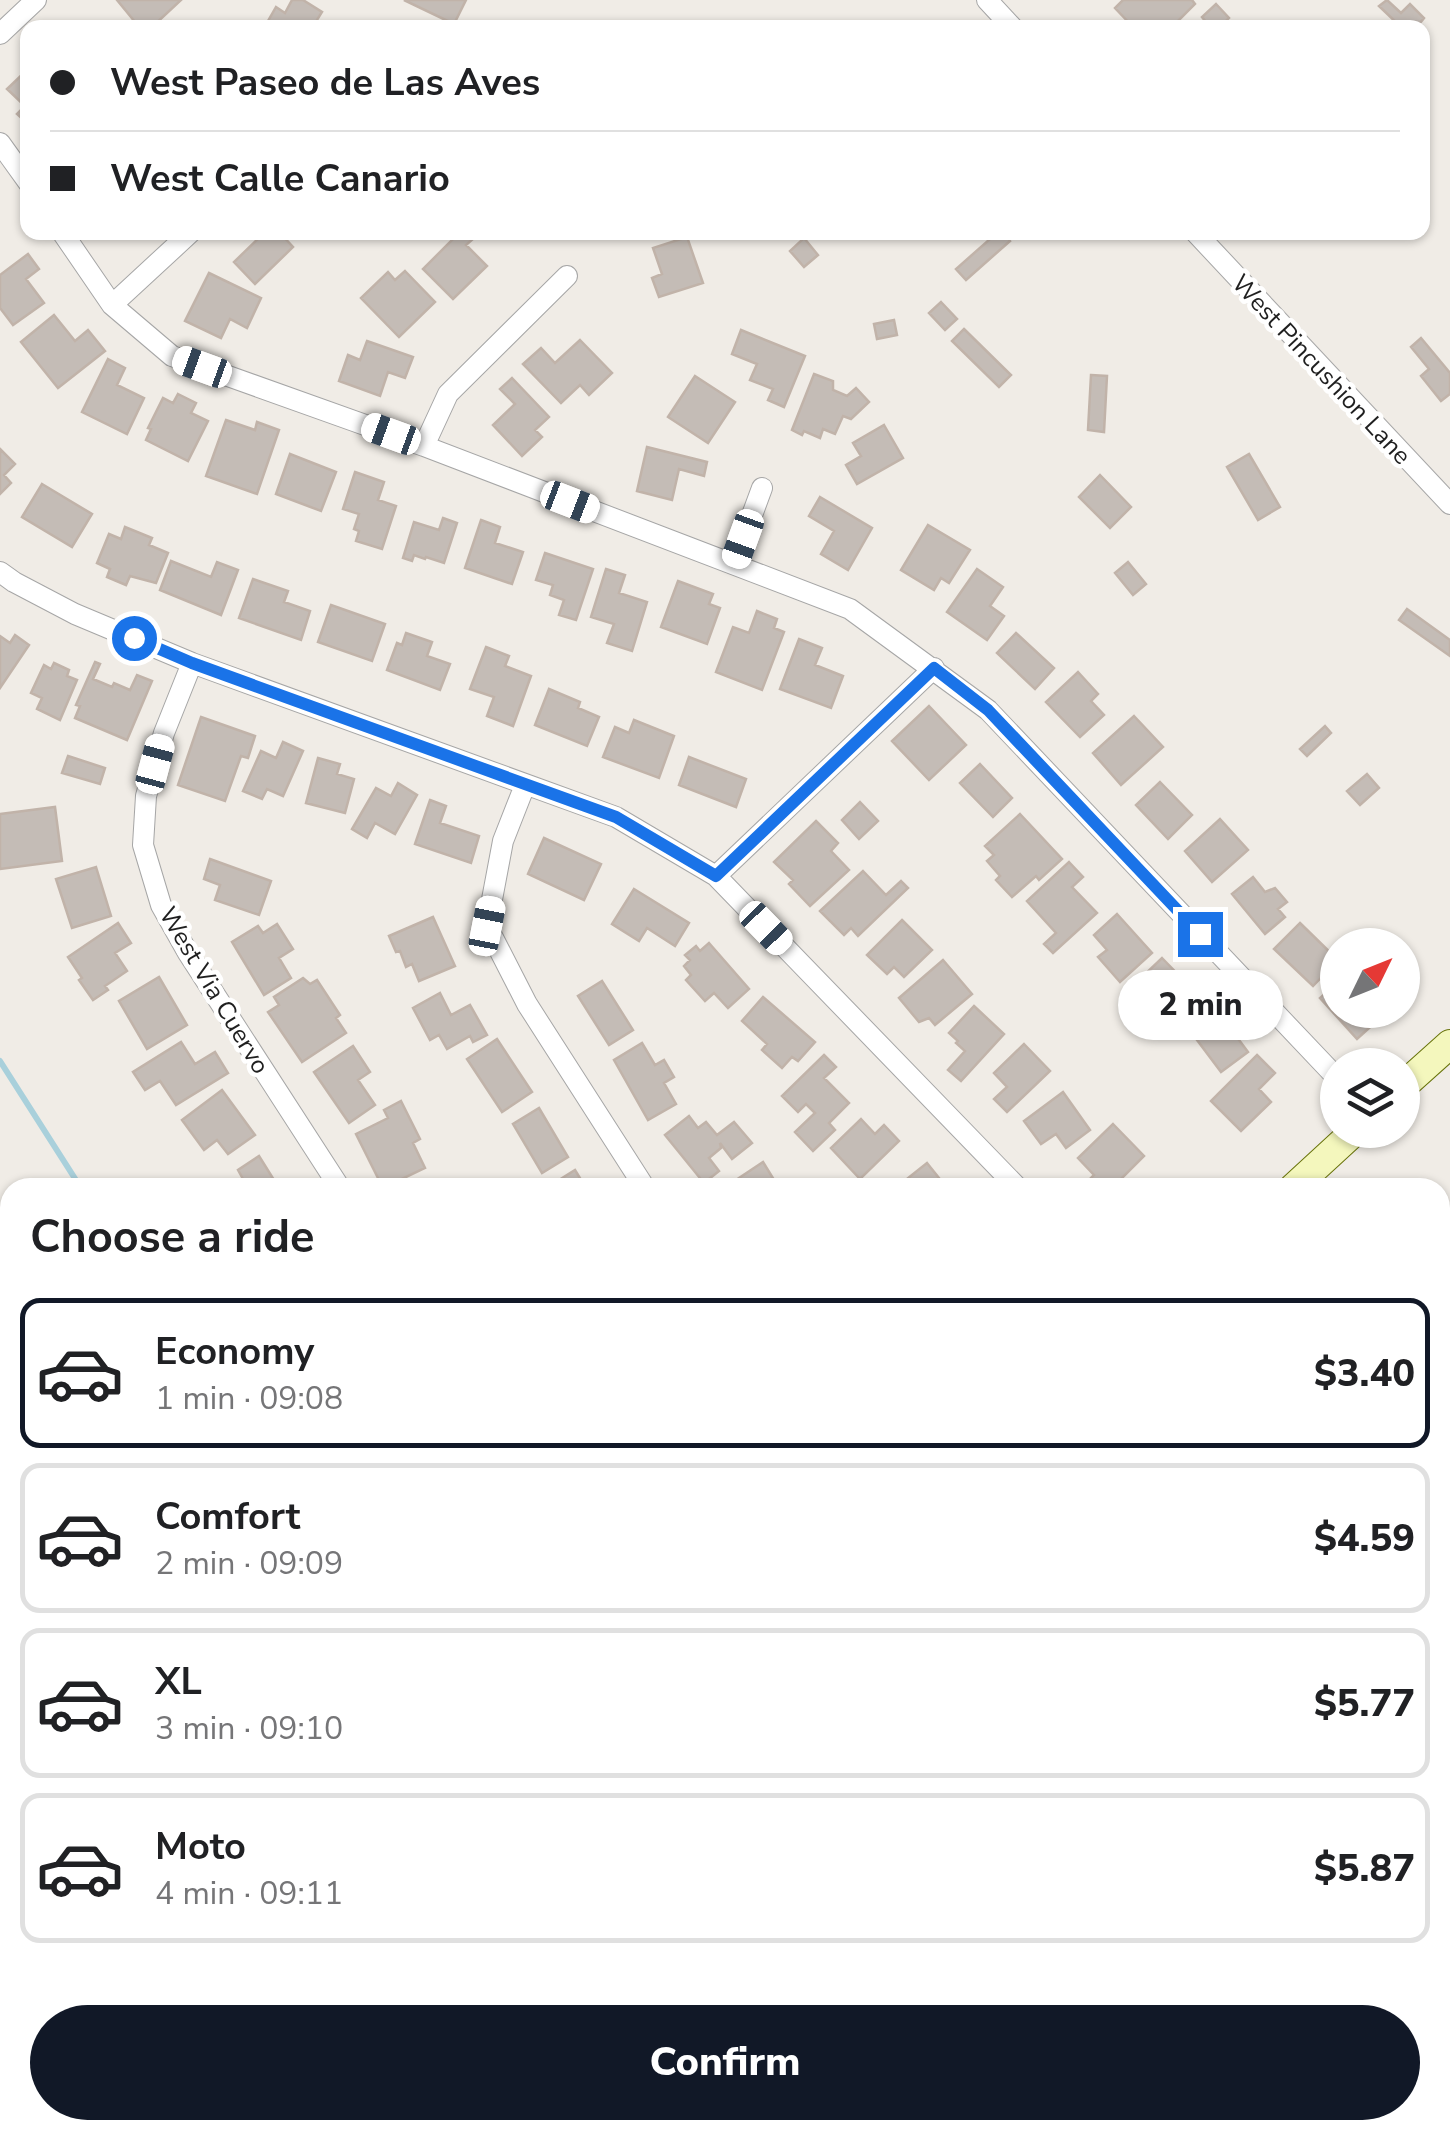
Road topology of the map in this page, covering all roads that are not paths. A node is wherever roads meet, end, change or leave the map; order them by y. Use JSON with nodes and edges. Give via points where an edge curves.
{"nodes":[{"id":1,"x":36,"y":0,"type":"edge"},
{"id":2,"x":987,"y":0,"type":"edge"},
{"id":3,"x":1006,"y":20,"type":"edge"},
{"id":4,"x":0,"y":34,"type":"edge"},
{"id":5,"x":0,"y":143,"type":"edge"},
{"id":6,"x":20,"y":171,"type":"edge"},
{"id":7,"x":67,"y":240,"type":"edge"},
{"id":8,"x":182,"y":240,"type":"edge"},
{"id":9,"x":1202,"y":240,"type":"edge"},
{"id":10,"x":567,"y":276,"type":"dead end"},
{"id":11,"x":112,"y":305,"type":"junction"},
{"id":12,"x":424,"y":446,"type":"junction"},
{"id":13,"x":762,"y":488,"type":"dead end"},
{"id":14,"x":1450,"y":504,"type":"edge"},
{"id":15,"x":734,"y":564,"type":"junction"},
{"id":16,"x":0,"y":572,"type":"edge"},
{"id":17,"x":192,"y":663,"type":"junction"},
{"id":18,"x":934,"y":668,"type":"junction"},
{"id":19,"x":525,"y":785,"type":"junction"},
{"id":20,"x":716,"y":876,"type":"junction"},
{"id":21,"x":1450,"y":1044,"type":"edge"},
{"id":22,"x":1320,"y":1060,"type":"edge"},
{"id":23,"x":1420,"y":1071,"type":"edge"},
{"id":24,"x":1336,"y":1148,"type":"edge"},
{"id":25,"x":334,"y":1178,"type":"edge"},
{"id":26,"x":639,"y":1178,"type":"edge"},
{"id":27,"x":1008,"y":1178,"type":"edge"},
{"id":28,"x":1304,"y":1178,"type":"edge"}],
"edges":[{"from":1,"to":4,"type":"street"},
{"from":2,"to":3,"type":"street"},
{"from":5,"to":6,"type":"street"},
{"from":7,"to":11,"type":"street"},
{"from":8,"to":11,"type":"street"},
{"from":9,"to":14,"type":"street","name":"West Pincushion Lane"},
{"from":10,"to":12,"type":"street","via":[[448,394]]},
{"from":11,"to":12,"type":"street","via":[[172,356]]},
{"from":12,"to":15,"type":"street"},
{"from":13,"to":15,"type":"street"},
{"from":15,"to":18,"type":"street","via":[[850,608]]},
{"from":16,"to":17,"type":"street","via":[[76,614]]},
{"from":17,"to":19,"type":"street"},
{"from":17,"to":25,"type":"street","name":"West Via Cuervo","via":[[146,796],[143,845],[161,905],[188,953]]},
{"from":18,"to":20,"type":"street"},
{"from":18,"to":22,"type":"street","via":[[988,710]]},
{"from":19,"to":20,"type":"street","via":[[616,817]]},
{"from":19,"to":26,"type":"street","via":[[503,840],[487,926],[527,1004]]},
{"from":20,"to":27,"type":"street"},
{"from":21,"to":23,"type":"main road"},
{"from":24,"to":28,"type":"main road"}]}
